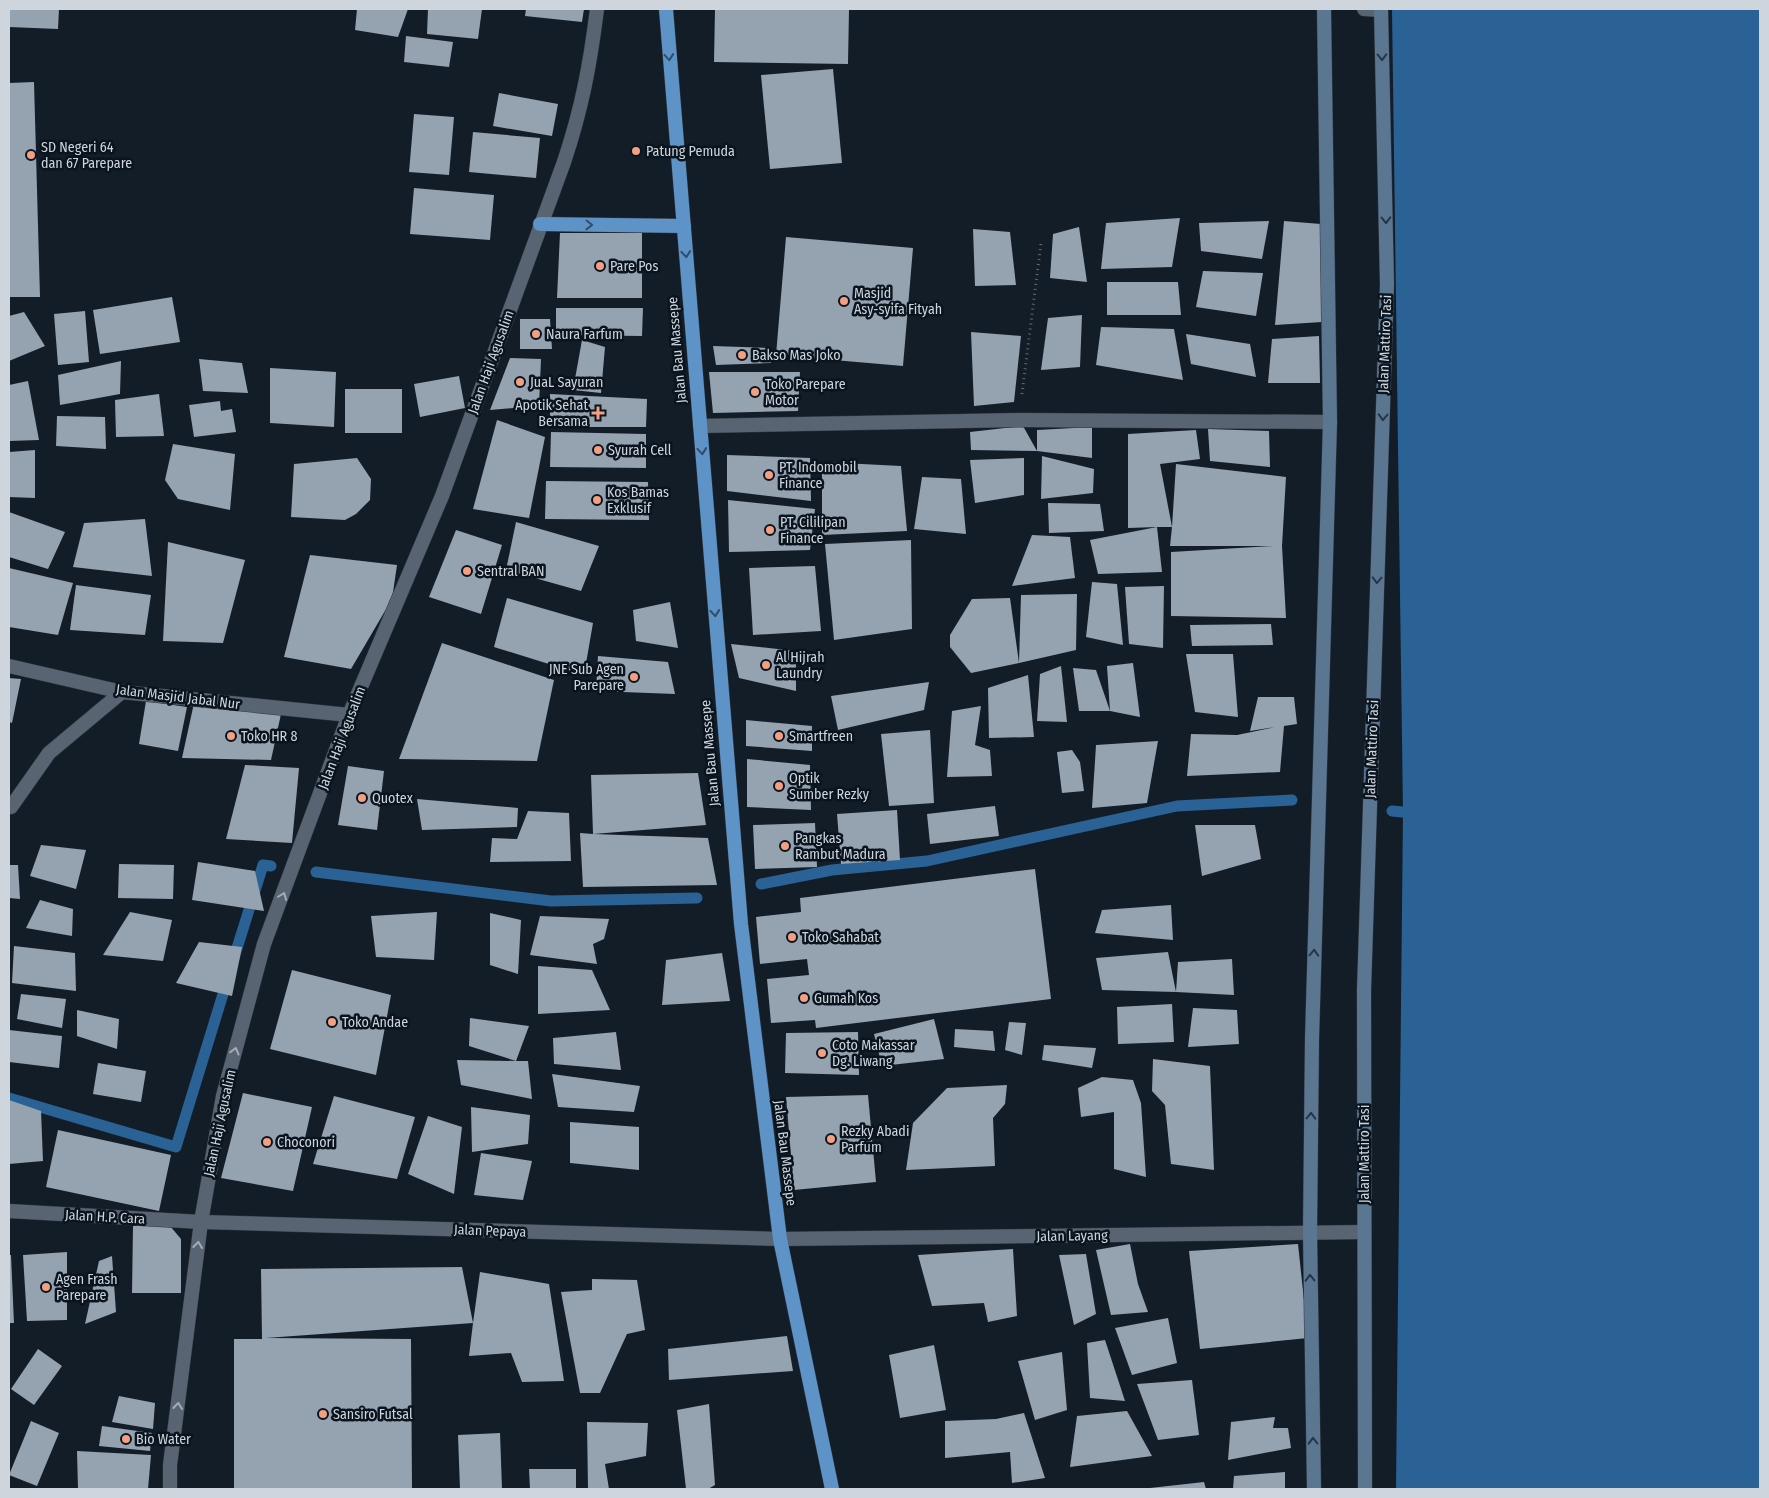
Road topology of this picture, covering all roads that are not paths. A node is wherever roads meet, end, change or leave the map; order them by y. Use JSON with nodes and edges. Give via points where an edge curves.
{"nodes":[{"id":1,"x":597,"y":9,"type":"edge"},
{"id":2,"x":666,"y":9,"type":"edge"},
{"id":3,"x":1324,"y":9,"type":"edge"},
{"id":4,"x":1364,"y":9,"type":"edge"},
{"id":5,"x":1381,"y":10,"type":"edge"},
{"id":6,"x":540,"y":224,"type":"junction"},
{"id":7,"x":684,"y":226,"type":"junction"},
{"id":8,"x":1330,"y":422,"type":"junction"},
{"id":9,"x":700,"y":426,"type":"junction"},
{"id":10,"x":9,"y":666,"type":"edge"},
{"id":11,"x":122,"y":692,"type":"junction"},
{"id":12,"x":349,"y":715,"type":"junction"},
{"id":13,"x":11,"y":807,"type":"dead end"},
{"id":14,"x":9,"y":1211,"type":"edge"},
{"id":15,"x":200,"y":1222,"type":"junction"},
{"id":16,"x":1310,"y":1232,"type":"junction"},
{"id":17,"x":1364,"y":1232,"type":"junction"},
{"id":18,"x":780,"y":1240,"type":"junction"},
{"id":19,"x":170,"y":1489,"type":"edge"},
{"id":20,"x":832,"y":1489,"type":"edge"},
{"id":21,"x":1314,"y":1489,"type":"edge"},
{"id":22,"x":1364,"y":1489,"type":"edge"}],
"edges":[{"from":1,"to":6,"type":"street","name":"Jalan Haji Agusalim","via":[[589,74],[579,116]]},
{"from":2,"to":7,"type":"highway","name":"Jalan Bau Massepe","one_way":true},
{"from":3,"to":8,"type":"main road"},
{"from":4,"to":5,"type":"street"},
{"from":5,"to":17,"type":"main road","name":"Jalan Mattiro Tasi","one_way":true,"via":[[1387,284],[1364,990]]},
{"from":6,"to":7,"type":"highway","one_way":true},
{"from":6,"to":12,"type":"street","name":"Jalan Haji Agusalim","via":[[442,496]]},
{"from":7,"to":9,"type":"highway","name":"Jalan Bau Massepe","one_way":true},
{"from":8,"to":9,"type":"street","via":[[1018,420]]},
{"from":16,"to":8,"type":"main road","one_way":true,"via":[[1312,1039]]},
{"from":9,"to":18,"type":"highway","name":"Jalan Bau Massepe","one_way":true,"via":[[741,924]]},
{"from":10,"to":11,"type":"street","name":"Jalan Masjid Jabal Nur"},
{"from":11,"to":12,"type":"street","name":"Jalan Masjid Jabal Nur"},
{"from":11,"to":13,"type":"street","via":[[50,753]]},
{"from":15,"to":12,"type":"street","name":"Jalan Haji Agusalim","one_way":true,"via":[[224,1096],[264,944]]},
{"from":14,"to":15,"type":"street","name":"Jalan H.P. Cara"},
{"from":15,"to":18,"type":"street","name":"Jalan Pepaya"},
{"from":19,"to":15,"type":"street","name":"Jalan Haji Agusalim","one_way":true,"via":[[170,1465]]},
{"from":16,"to":17,"type":"street","name":"Jalan Layang"},
{"from":16,"to":18,"type":"street","name":"Jalan Layang"},
{"from":21,"to":16,"type":"main road","one_way":true},
{"from":17,"to":22,"type":"main road","name":"Jalan Mattiro Tasi"},
{"from":18,"to":20,"type":"highway","name":"Jalan Bau Massepe"}]}
